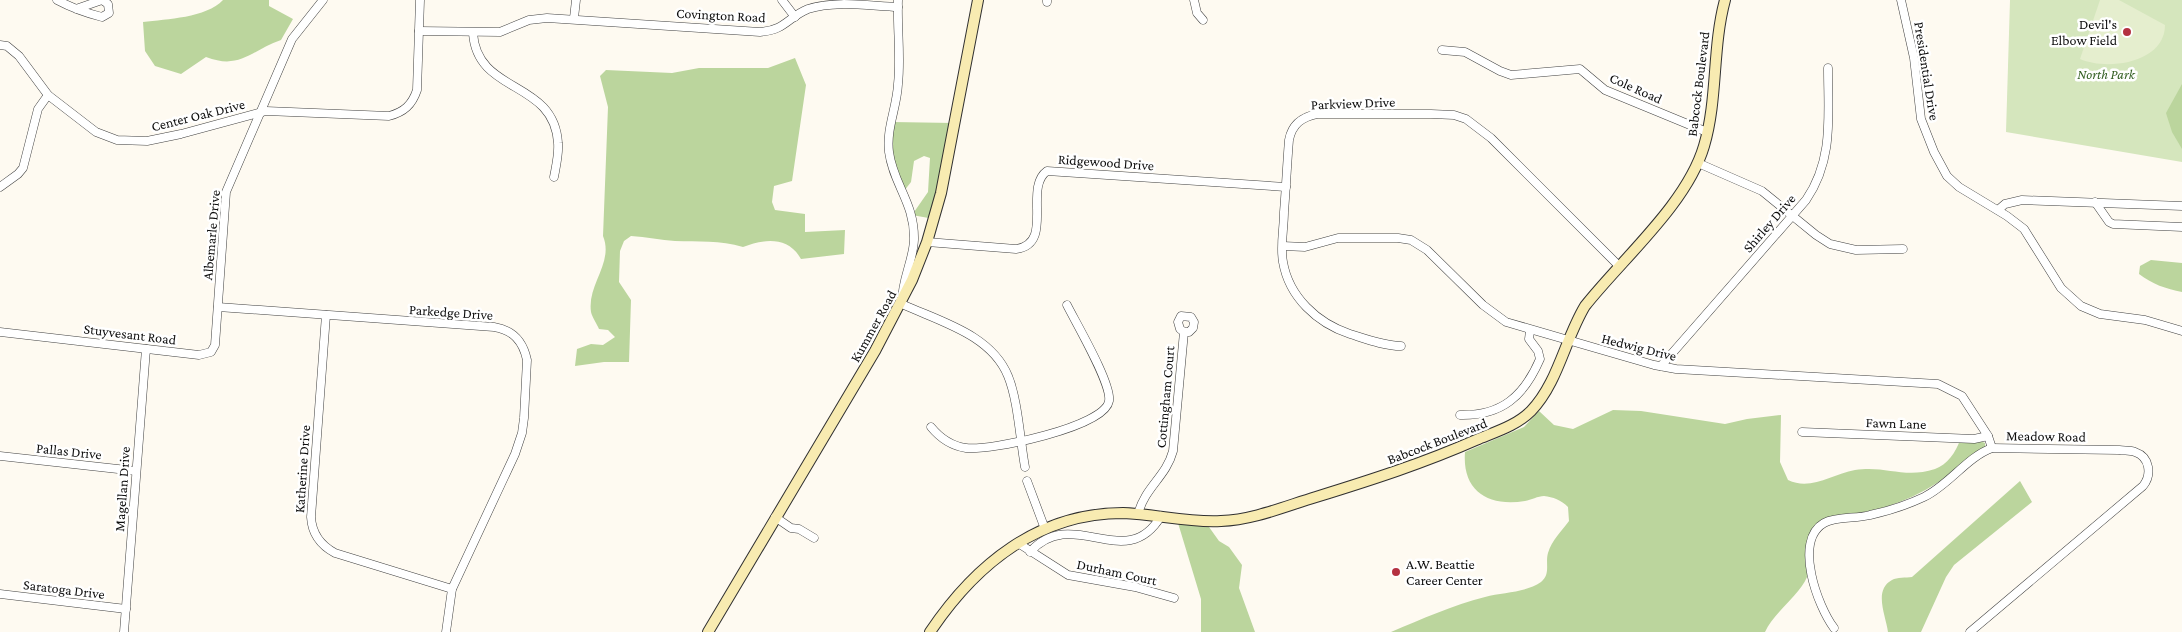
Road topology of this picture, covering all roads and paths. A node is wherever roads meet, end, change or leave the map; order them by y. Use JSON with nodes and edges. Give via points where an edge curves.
{"nodes":[{"id":1,"x":57,"y":0,"type":"edge"},
{"id":2,"x":323,"y":0,"type":"edge"},
{"id":3,"x":420,"y":0,"type":"edge"},
{"id":4,"x":576,"y":0,"type":"edge"},
{"id":5,"x":782,"y":0,"type":"edge"},
{"id":6,"x":978,"y":0,"type":"edge"},
{"id":7,"x":1194,"y":0,"type":"edge"},
{"id":8,"x":1901,"y":0,"type":"edge"},
{"id":9,"x":1722,"y":1,"type":"edge"},
{"id":10,"x":898,"y":4,"type":"edge"},
{"id":11,"x":76,"y":9,"type":"dead end"},
{"id":12,"x":795,"y":17,"type":"junction"},
{"id":13,"x":574,"y":18,"type":"junction"},
{"id":14,"x":1204,"y":20,"type":"dead end"},
{"id":15,"x":420,"y":31,"type":"junction"},
{"id":16,"x":473,"y":33,"type":"junction"},
{"id":17,"x":0,"y":45,"type":"edge"},
{"id":18,"x":1442,"y":50,"type":"dead end"},
{"id":19,"x":1828,"y":68,"type":"dead end"},
{"id":20,"x":48,"y":95,"type":"junction"},
{"id":21,"x":259,"y":112,"type":"junction"},
{"id":22,"x":1707,"y":132,"type":"junction"},
{"id":23,"x":1698,"y":163,"type":"junction"},
{"id":24,"x":554,"y":177,"type":"dead end"},
{"id":25,"x":0,"y":187,"type":"edge"},
{"id":26,"x":1286,"y":187,"type":"junction"},
{"id":27,"x":2095,"y":202,"type":"junction"},
{"id":28,"x":2182,"y":206,"type":"edge"},
{"id":29,"x":1998,"y":210,"type":"junction"},
{"id":30,"x":1793,"y":215,"type":"junction"},
{"id":31,"x":2182,"y":227,"type":"edge"},
{"id":32,"x":927,"y":242,"type":"junction"},
{"id":33,"x":1283,"y":246,"type":"junction"},
{"id":34,"x":1903,"y":249,"type":"dead end"},
{"id":35,"x":1619,"y":266,"type":"junction"},
{"id":36,"x":902,"y":304,"type":"junction"},
{"id":37,"x":1066,"y":305,"type":"dead end"},
{"id":38,"x":218,"y":307,"type":"junction"},
{"id":39,"x":326,"y":315,"type":"junction"},
{"id":40,"x":1530,"y":331,"type":"junction"},
{"id":41,"x":2182,"y":331,"type":"edge"},
{"id":42,"x":0,"y":332,"type":"edge"},
{"id":43,"x":1184,"y":332,"type":"dead end"},
{"id":44,"x":1568,"y":341,"type":"junction"},
{"id":45,"x":1401,"y":346,"type":"dead end"},
{"id":46,"x":146,"y":349,"type":"junction"},
{"id":47,"x":1661,"y":366,"type":"junction"},
{"id":48,"x":1460,"y":415,"type":"dead end"},
{"id":49,"x":931,"y":427,"type":"dead end"},
{"id":50,"x":1802,"y":432,"type":"dead end"},
{"id":51,"x":1988,"y":436,"type":"junction"},
{"id":52,"x":1021,"y":442,"type":"junction"},
{"id":53,"x":1992,"y":448,"type":"junction"},
{"id":54,"x":0,"y":456,"type":"edge"},
{"id":55,"x":1025,"y":467,"type":"dead end"},
{"id":56,"x":136,"y":471,"type":"junction"},
{"id":57,"x":1027,"y":481,"type":"dead end"},
{"id":58,"x":1138,"y":514,"type":"junction"},
{"id":59,"x":1161,"y":516,"type":"junction"},
{"id":60,"x":775,"y":517,"type":"junction"},
{"id":61,"x":1045,"y":529,"type":"junction"},
{"id":62,"x":814,"y":538,"type":"dead end"},
{"id":63,"x":1018,"y":543,"type":"junction"},
{"id":64,"x":1030,"y":552,"type":"junction"},
{"id":65,"x":452,"y":589,"type":"junction"},
{"id":66,"x":0,"y":594,"type":"edge"},
{"id":67,"x":1174,"y":598,"type":"dead end"},
{"id":68,"x":126,"y":609,"type":"junction"},
{"id":69,"x":1834,"y":628,"type":"dead end"},
{"id":70,"x":124,"y":632,"type":"edge"},
{"id":71,"x":446,"y":632,"type":"edge"},
{"id":72,"x":708,"y":632,"type":"edge"},
{"id":73,"x":930,"y":632,"type":"edge"},
{"id":74,"x":1970,"y":632,"type":"edge"}],
"edges":[{"from":1,"to":11,"type":"street"},
{"from":2,"to":21,"type":"street","name":"Center Oak Drive","via":[[292,39]]},
{"from":3,"to":15,"type":"street","name":"Center Oak Drive"},
{"from":4,"to":13,"type":"street"},
{"from":5,"to":12,"type":"street"},
{"from":6,"to":32,"type":"main road","name":"Kummer Road","via":[[944,179]]},
{"from":7,"to":14,"type":"street","via":[[1197,13]]},
{"from":8,"to":29,"type":"street","name":"Presidential Drive","via":[[1914,58],[1919,111],[1934,152],[1952,180]]},
{"from":9,"to":22,"type":"main road","name":"Babcock Boulevard"},
{"from":10,"to":12,"type":"street","name":"Covington Road","via":[[826,4]]},
{"from":10,"to":36,"type":"street","via":[[899,84],[889,152],[912,215],[914,240],[902,286]]},
{"from":12,"to":13,"type":"street","name":"Covington Road","via":[[779,28],[760,32]]},
{"from":13,"to":16,"type":"street","name":"Covington Road","via":[[540,18],[500,32]]},
{"from":15,"to":16,"type":"street","name":"Covington Road"},
{"from":15,"to":21,"type":"street","name":"Center Oak Drive","via":[[417,90],[411,103],[402,111],[389,116]]},
{"from":16,"to":24,"type":"street","via":[[475,49],[484,66],[536,99],[549,114],[558,144]]},
{"from":17,"to":20,"type":"street","name":"Center Oak Drive","via":[[20,56]]},
{"from":18,"to":22,"type":"street","name":"Cole Road","via":[[1465,52],[1511,75],[1580,69],[1614,94]]},
{"from":19,"to":30,"type":"street","name":"Shirley Drive","via":[[1826,158],[1811,192]]},
{"from":20,"to":21,"type":"street","name":"Center Oak Drive","via":[[96,132],[117,140],[147,141]]},
{"from":20,"to":25,"type":"street","via":[[38,109],[23,168]]},
{"from":21,"to":38,"type":"street","name":"Albemarle Drive","via":[[226,192]]},
{"from":22,"to":23,"type":"main road","name":"Babcock Boulevard"},
{"from":23,"to":30,"type":"street","via":[[1762,192]]},
{"from":23,"to":35,"type":"main road","name":"Babcock Boulevard","via":[[1676,200]]},
{"from":26,"to":32,"type":"street","name":"Ridgewood Drive","via":[[1047,171],[1039,184],[1035,232],[1028,245],[1016,249]]},
{"from":26,"to":33,"type":"street","name":"Parkview Drive"},
{"from":26,"to":35,"type":"street","name":"Parkview Drive","via":[[1290,134],[1306,117],[1317,114],[1454,115],[1472,122],[1490,138]]},
{"from":27,"to":28,"type":"street"},
{"from":27,"to":29,"type":"street","via":[[2012,201]]},
{"from":27,"to":31,"type":"street","via":[[2113,224]]},
{"from":29,"to":41,"type":"street","name":"Presidential Drive","via":[[2024,229],[2061,288],[2080,306],[2100,314],[2145,320]]},
{"from":30,"to":34,"type":"street","via":[[1835,246],[1856,250]]},
{"from":30,"to":47,"type":"street","name":"Shirley Drive"},
{"from":32,"to":36,"type":"main road","name":"Kummer Road"},
{"from":33,"to":40,"type":"street","name":"Hedwig Drive","via":[[1305,247],[1338,238],[1411,240],[1427,250],[1496,315]]},
{"from":33,"to":45,"type":"street","name":"Parkview Drive","via":[[1282,260],[1291,284],[1300,300],[1319,319],[1349,334]]},
{"from":35,"to":44,"type":"main road","name":"Babcock Boulevard","via":[[1585,306]]},
{"from":36,"to":52,"type":"street","via":[[972,337],[992,351],[1008,377]]},
{"from":36,"to":60,"type":"main road","name":"Kummer Road"},
{"from":37,"to":52,"type":"street","via":[[1105,381],[1109,402],[1098,415],[1053,435]]},
{"from":38,"to":39,"type":"street","name":"Parkedge Drive"},
{"from":38,"to":46,"type":"street","name":"Stuyvesant Road","via":[[215,345],[208,354]]},
{"from":39,"to":65,"type":"street","name":"Katherine Drive","via":[[311,517],[315,536],[335,553]]},
{"from":39,"to":65,"type":"street","name":"Parkedge Drive","via":[[499,328],[515,336],[525,352],[524,418],[519,445]]},
{"from":40,"to":44,"type":"street","name":"Hedwig Drive"},
{"from":40,"to":48,"type":"street","via":[[1529,339],[1540,359],[1521,392],[1508,404],[1491,411]]},
{"from":42,"to":46,"type":"street","name":"Stuyvesant Road"},
{"from":43,"to":58,"type":"street","name":"Cottingham Court","via":[[1174,451],[1166,469],[1145,494]]},
{"from":44,"to":47,"type":"street","name":"Hedwig Drive"},
{"from":44,"to":59,"type":"main road","name":"Babcock Boulevard","via":[[1538,402],[1520,420],[1500,430],[1422,463],[1248,517],[1212,522]]},
{"from":46,"to":56,"type":"street","name":"Magellan Drive"},
{"from":47,"to":51,"type":"street","name":"Hedwig Drive","via":[[1938,384],[1962,396]]},
{"from":49,"to":52,"type":"street","via":[[942,438],[965,448]]},
{"from":50,"to":51,"type":"street","name":"Fawn Lane","via":[[1974,439]]},
{"from":51,"to":53,"type":"street","name":"Hedwig Drive"},
{"from":52,"to":55,"type":"street"},
{"from":53,"to":69,"type":"street","name":"Meadow Road","via":[[1979,454],[1942,486],[1921,498],[1869,516],[1827,522],[1818,529],[1812,542],[1811,570],[1816,596]]},
{"from":53,"to":74,"type":"street","name":"Meadow Road","via":[[2131,451],[2145,459],[2148,475],[2143,486]]},
{"from":54,"to":56,"type":"street","name":"Pallas Drive"},
{"from":56,"to":68,"type":"street","name":"Magellan Drive"},
{"from":57,"to":61,"type":"street"},
{"from":58,"to":59,"type":"main road","name":"Babcock Boulevard"},
{"from":58,"to":61,"type":"main road","name":"Babcock Boulevard","via":[[1096,515]]},
{"from":59,"to":64,"type":"street","name":"Durham Court","via":[[1147,534],[1124,542],[1059,534]]},
{"from":60,"to":62,"type":"street"},
{"from":60,"to":72,"type":"main road","name":"Kummer Road"},
{"from":61,"to":63,"type":"main road","name":"Babcock Boulevard"},
{"from":63,"to":64,"type":"street","name":"Durham Court"},
{"from":63,"to":73,"type":"main road","name":"Babcock Boulevard","via":[[963,588]]},
{"from":64,"to":67,"type":"street","name":"Durham Court","via":[[1068,575],[1136,587]]},
{"from":65,"to":71,"type":"street","name":"Parkedge Drive"},
{"from":66,"to":68,"type":"street","name":"Saratoga Drive"},
{"from":68,"to":70,"type":"street","name":"Magellan Drive"}]}
